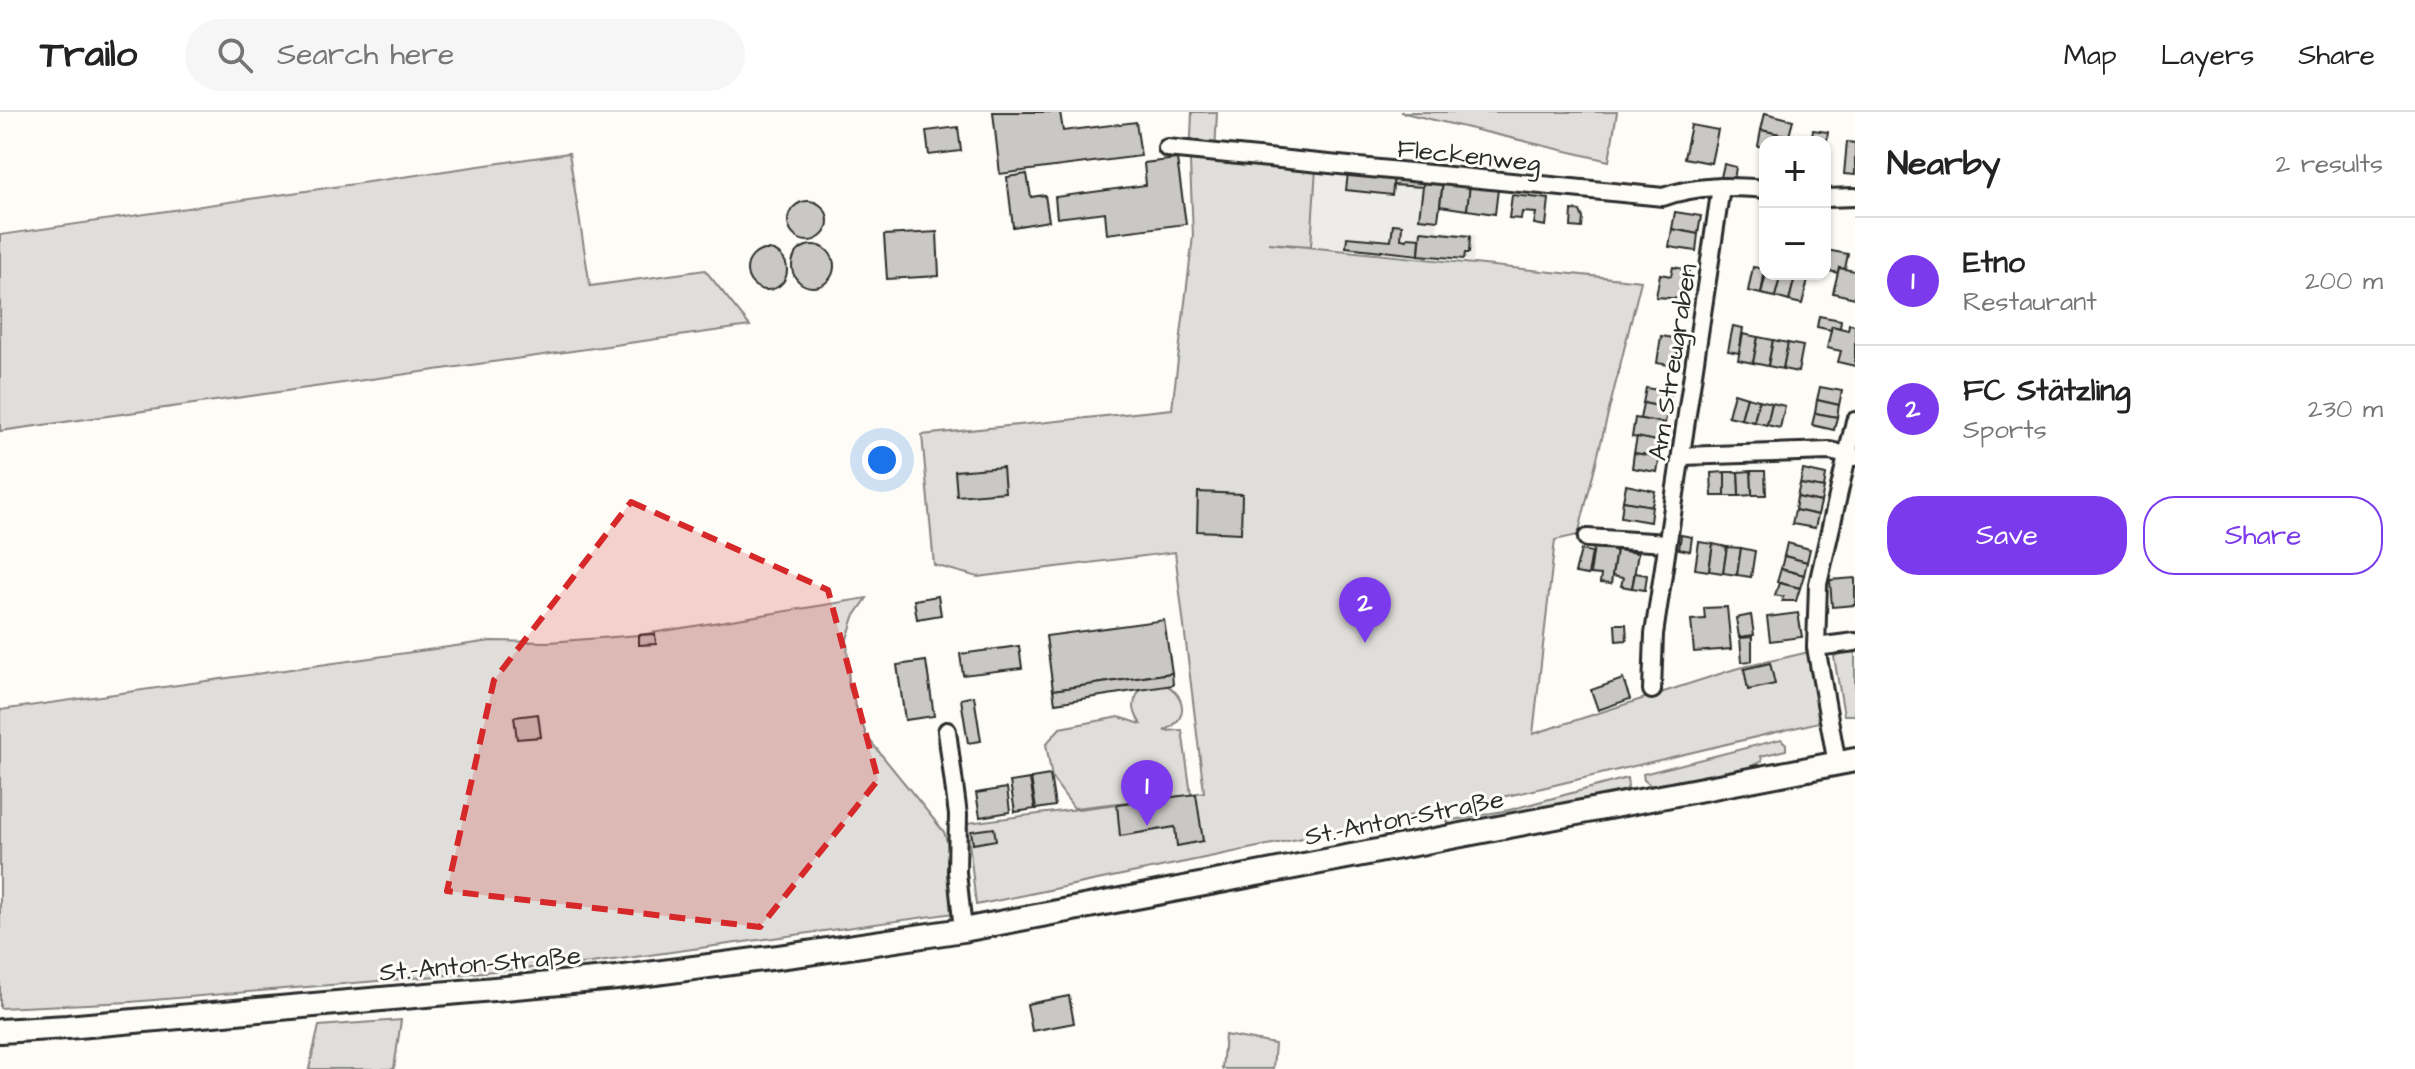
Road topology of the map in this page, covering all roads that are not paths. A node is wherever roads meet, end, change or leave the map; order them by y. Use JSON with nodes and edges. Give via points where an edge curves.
{"nodes":[{"id":1,"x":1167,"y":148,"type":"dead end"},
{"id":2,"x":1721,"y":187,"type":"junction"},
{"id":3,"x":1759,"y":189,"type":"edge"},
{"id":4,"x":1855,"y":197,"type":"edge"},
{"id":5,"x":1831,"y":198,"type":"edge"},
{"id":6,"x":1855,"y":421,"type":"edge"},
{"id":7,"x":1682,"y":456,"type":"junction"},
{"id":8,"x":1851,"y":456,"type":"edge"},
{"id":9,"x":1587,"y":538,"type":"dead end"},
{"id":10,"x":1667,"y":543,"type":"junction"},
{"id":11,"x":1855,"y":642,"type":"edge"},
{"id":12,"x":1816,"y":647,"type":"junction"},
{"id":13,"x":1652,"y":690,"type":"dead end"},
{"id":14,"x":947,"y":731,"type":"dead end"},
{"id":15,"x":1846,"y":762,"type":"edge"},
{"id":16,"x":963,"y":930,"type":"junction"},
{"id":17,"x":0,"y":1031,"type":"edge"}],
"edges":[{"from":1,"to":2,"type":"street","name":"Fleckenweg","via":[[1663,197],[1685,189]]},
{"from":2,"to":3,"type":"street","name":"Fleckenweg"},
{"from":2,"to":7,"type":"street","name":"Am Streugraben"},
{"from":4,"to":5,"type":"street"},
{"from":6,"to":8,"type":"street"},
{"from":7,"to":8,"type":"street","via":[[1830,451]]},
{"from":7,"to":10,"type":"street","name":"Am Streugraben"},
{"from":8,"to":12,"type":"street","via":[[1818,584]]},
{"from":9,"to":10,"type":"street"},
{"from":10,"to":13,"type":"street","name":"Am Streugraben"},
{"from":11,"to":12,"type":"street"},
{"from":12,"to":15,"type":"street"},
{"from":14,"to":16,"type":"street","via":[[958,815]]},
{"from":15,"to":16,"type":"street","name":"St.-Anton-Straße"},
{"from":16,"to":17,"type":"street","name":"St.-Anton-Straße","via":[[617,978]]}]}
